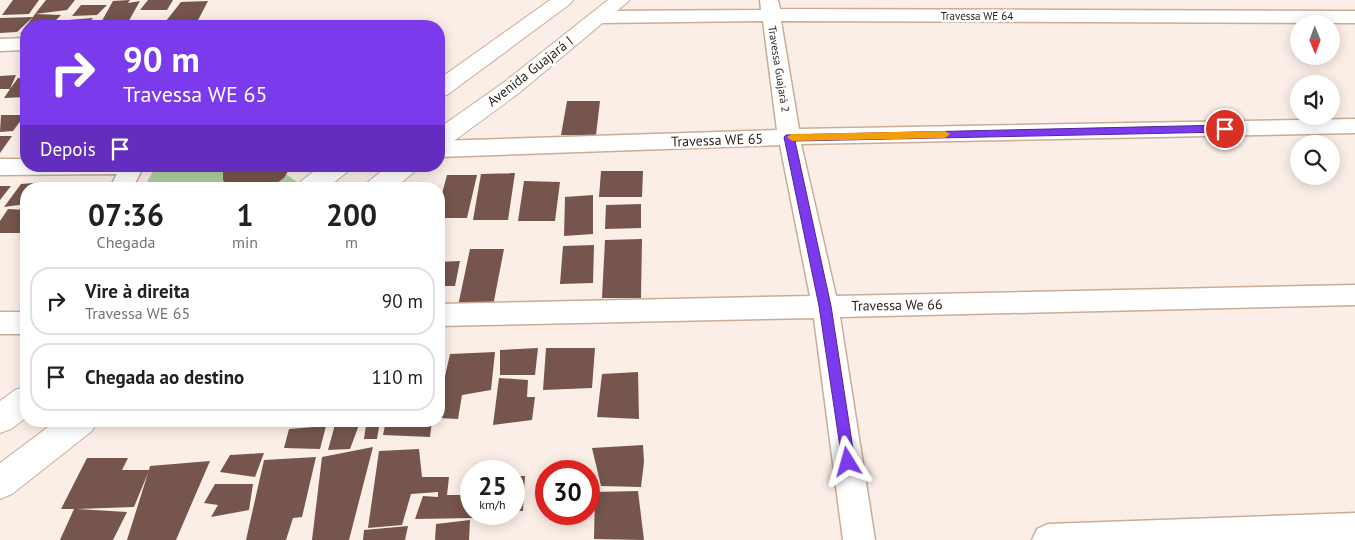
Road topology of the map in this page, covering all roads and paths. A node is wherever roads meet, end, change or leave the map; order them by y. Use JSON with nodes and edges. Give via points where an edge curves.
{"nodes":[{"id":1,"x":563,"y":0,"type":"edge"},
{"id":2,"x":620,"y":0,"type":"edge"},
{"id":3,"x":770,"y":8,"type":"edge"},
{"id":4,"x":600,"y":17,"type":"junction"},
{"id":5,"x":1355,"y":17,"type":"edge"},
{"id":6,"x":20,"y":44,"type":"edge"},
{"id":7,"x":0,"y":45,"type":"edge"},
{"id":8,"x":445,"y":86,"type":"edge"},
{"id":9,"x":1355,"y":126,"type":"edge"},
{"id":10,"x":445,"y":136,"type":"edge"},
{"id":11,"x":789,"y":137,"type":"junction"},
{"id":12,"x":445,"y":150,"type":"edge"},
{"id":13,"x":0,"y":167,"type":"edge"},
{"id":14,"x":20,"y":167,"type":"edge"},
{"id":15,"x":330,"y":172,"type":"edge"},
{"id":16,"x":398,"y":172,"type":"edge"},
{"id":17,"x":318,"y":182,"type":"edge"},
{"id":18,"x":386,"y":182,"type":"edge"},
{"id":19,"x":1355,"y":295,"type":"edge"},
{"id":20,"x":825,"y":306,"type":"junction"},
{"id":21,"x":445,"y":315,"type":"edge"},
{"id":22,"x":20,"y":322,"type":"edge"},
{"id":23,"x":0,"y":323,"type":"edge"},
{"id":24,"x":20,"y":404,"type":"edge"},
{"id":25,"x":0,"y":419,"type":"edge"},
{"id":26,"x":73,"y":427,"type":"edge"},
{"id":27,"x":0,"y":483,"type":"edge"},
{"id":28,"x":1355,"y":529,"type":"edge"},
{"id":29,"x":859,"y":540,"type":"edge"},
{"id":30,"x":1048,"y":540,"type":"edge"}],
"edges":[{"from":1,"to":8,"type":"main road"},
{"from":2,"to":4,"type":"main road","name":"Avenida Guajará I"},
{"from":3,"to":4,"type":"street","name":"Travessa WE 64"},
{"from":3,"to":5,"type":"street","name":"Travessa WE 64"},
{"from":3,"to":11,"type":"street","name":"Travessa Guajará 2"},
{"from":4,"to":10,"type":"main road","name":"Avenida Guajará I"},
{"from":6,"to":7,"type":"street"},
{"from":9,"to":11,"type":"street","name":"Travessa WE 65"},
{"from":11,"to":12,"type":"street","name":"Travessa WE 65"},
{"from":11,"to":20,"type":"street","name":"Travessa Guajará 2"},
{"from":13,"to":14,"type":"street"},
{"from":15,"to":17,"type":"main road"},
{"from":16,"to":18,"type":"main road"},
{"from":19,"to":20,"type":"street","name":"Travessa We 66"},
{"from":20,"to":21,"type":"street","name":"Travessa We 66"},
{"from":20,"to":29,"type":"street","name":"Travessa Guajará 2"},
{"from":22,"to":23,"type":"street"},
{"from":24,"to":25,"type":"main road"},
{"from":26,"to":27,"type":"main road"},
{"from":28,"to":30,"type":"street"}]}
